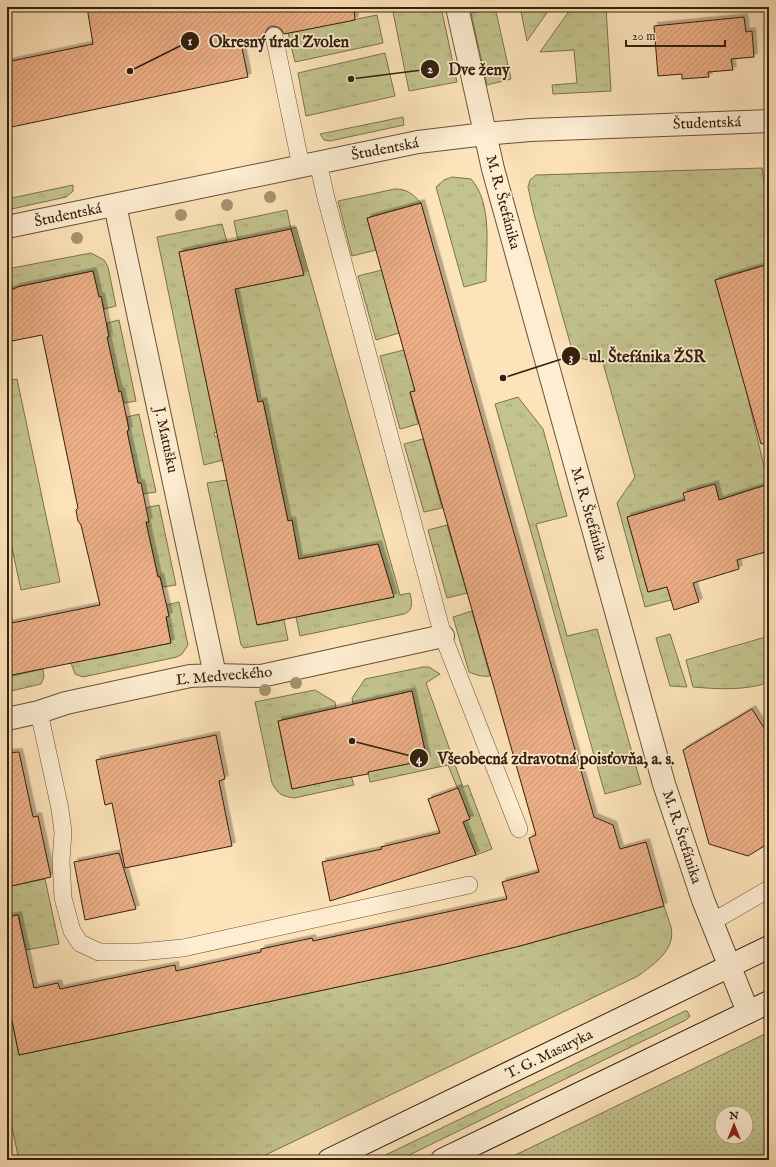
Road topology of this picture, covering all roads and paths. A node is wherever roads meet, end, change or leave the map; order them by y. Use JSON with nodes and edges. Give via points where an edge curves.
{"nodes":[{"id":1,"x":458,"y":7,"type":"edge"},
{"id":2,"x":274,"y":36,"type":"dead end"},
{"id":3,"x":769,"y":121,"type":"edge"},
{"id":4,"x":485,"y":134,"type":"junction"},
{"id":5,"x":310,"y":164,"type":"junction"},
{"id":6,"x":115,"y":205,"type":"junction"},
{"id":7,"x":7,"y":227,"type":"edge"},
{"id":8,"x":443,"y":636,"type":"junction"},
{"id":9,"x":215,"y":675,"type":"junction"},
{"id":10,"x":39,"y":712,"type":"junction"},
{"id":11,"x":7,"y":719,"type":"edge"},
{"id":12,"x":519,"y":829,"type":"dead end"},
{"id":13,"x":469,"y":885,"type":"dead end"},
{"id":14,"x":769,"y":888,"type":"edge"},
{"id":15,"x":712,"y":922,"type":"junction"},
{"id":16,"x":769,"y":947,"type":"edge"},
{"id":17,"x":730,"y":967,"type":"junction"},
{"id":18,"x":769,"y":1002,"type":"edge"},
{"id":19,"x":748,"y":1012,"type":"junction"},
{"id":20,"x":329,"y":1160,"type":"edge"},
{"id":21,"x":442,"y":1160,"type":"edge"}],
"edges":[{"from":1,"to":4,"type":"street","name":"M. R. Štefánika"},
{"from":2,"to":5,"type":"lane"},
{"from":3,"to":4,"type":"street","name":"Študentská"},
{"from":4,"to":5,"type":"street","name":"Študentská","via":[[418,142]]},
{"from":4,"to":15,"type":"street","name":"M. R. Štefánika","via":[[664,784]]},
{"from":5,"to":6,"type":"street","name":"Študentská"},
{"from":5,"to":8,"type":"lane","via":[[326,198]]},
{"from":6,"to":7,"type":"street","name":"Študentská"},
{"from":6,"to":9,"type":"street","name":"J. Matušku"},
{"from":8,"to":9,"type":"street","name":"Ľ. Medveckého","via":[[261,676]]},
{"from":8,"to":12,"type":"lane"},
{"from":9,"to":10,"type":"street","name":"Ľ. Medveckého","via":[[190,676],[66,703]]},
{"from":10,"to":11,"type":"street","name":"Ľ. Medveckého"},
{"from":10,"to":13,"type":"lane","via":[[60,809],[62,898],[72,931],[80,943],[99,952],[183,948]]},
{"from":14,"to":15,"type":"lane"},
{"from":15,"to":17,"type":"street","name":"M. R. Štefánika"},
{"from":16,"to":17,"type":"street","name":"T. G. Masaryka"},
{"from":17,"to":19,"type":"street","name":"M. R. Štefánika"},
{"from":17,"to":20,"type":"street","name":"T. G. Masaryka"},
{"from":18,"to":19,"type":"street"},
{"from":19,"to":21,"type":"street"}]}
